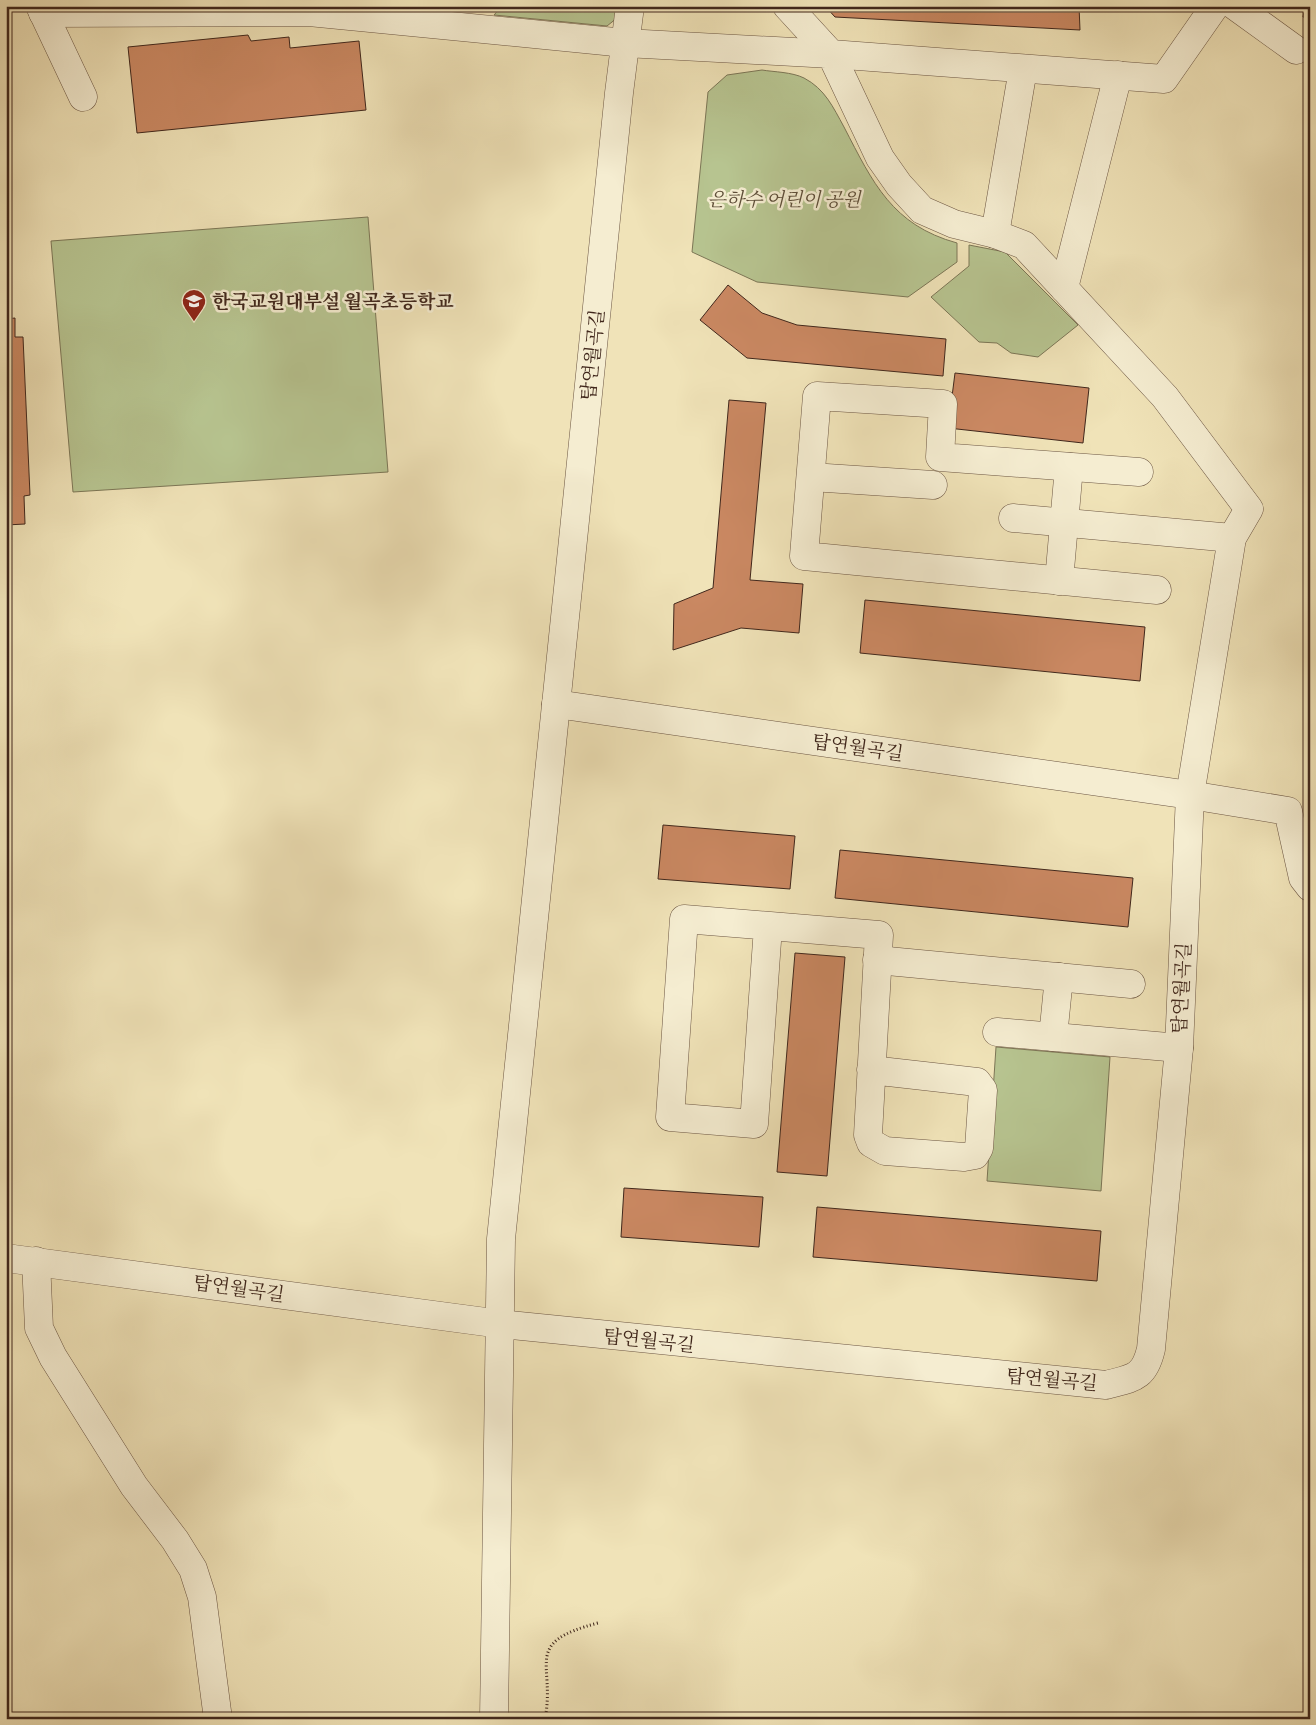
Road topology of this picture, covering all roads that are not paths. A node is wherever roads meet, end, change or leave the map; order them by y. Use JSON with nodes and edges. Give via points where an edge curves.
{"nodes":[{"id":1,"x":630,"y":6,"type":"edge"},
{"id":2,"x":787,"y":6,"type":"edge"},
{"id":3,"x":1215,"y":6,"type":"edge"},
{"id":4,"x":1235,"y":6,"type":"edge"},
{"id":5,"x":42,"y":9,"type":"edge"},
{"id":6,"x":309,"y":9,"type":"edge"},
{"id":7,"x":625,"y":43,"type":"junction"},
{"id":8,"x":1296,"y":50,"type":"dead end"},
{"id":9,"x":831,"y":54,"type":"junction"},
{"id":10,"x":1023,"y":69,"type":"junction"},
{"id":11,"x":1118,"y":75,"type":"junction"},
{"id":12,"x":83,"y":97,"type":"dead end"},
{"id":13,"x":994,"y":234,"type":"junction"},
{"id":14,"x":1064,"y":288,"type":"junction"},
{"id":15,"x":1069,"y":467,"type":"junction"},
{"id":16,"x":1139,"y":472,"type":"dead end"},
{"id":17,"x":811,"y":477,"type":"junction"},
{"id":18,"x":933,"y":485,"type":"dead end"},
{"id":19,"x":1013,"y":518,"type":"dead end"},
{"id":20,"x":1064,"y":523,"type":"junction"},
{"id":21,"x":1232,"y":538,"type":"junction"},
{"id":22,"x":1059,"y":581,"type":"junction"},
{"id":23,"x":1157,"y":590,"type":"dead end"},
{"id":24,"x":556,"y":704,"type":"junction"},
{"id":25,"x":1190,"y":795,"type":"junction"},
{"id":26,"x":1310,"y":887,"type":"edge"},
{"id":27,"x":768,"y":927,"type":"junction"},
{"id":28,"x":877,"y":960,"type":"junction"},
{"id":29,"x":1059,"y":977,"type":"junction"},
{"id":30,"x":1131,"y":984,"type":"dead end"},
{"id":31,"x":997,"y":1032,"type":"dead end"},
{"id":32,"x":1053,"y":1037,"type":"junction"},
{"id":33,"x":1178,"y":1048,"type":"junction"},
{"id":34,"x":871,"y":1070,"type":"junction"},
{"id":35,"x":6,"y":1258,"type":"edge"},
{"id":36,"x":36,"y":1261,"type":"junction"},
{"id":37,"x":501,"y":1324,"type":"junction"},
{"id":38,"x":218,"y":1719,"type":"edge"},
{"id":39,"x":494,"y":1719,"type":"edge"}],
"edges":[{"from":1,"to":7,"type":"street","name":"탑연월곡길"},
{"from":2,"to":9,"type":"street"},
{"from":3,"to":11,"type":"street","via":[[1164,79]]},
{"from":4,"to":8,"type":"street"},
{"from":5,"to":6,"type":"street"},
{"from":5,"to":12,"type":"street"},
{"from":6,"to":7,"type":"street"},
{"from":7,"to":9,"type":"street"},
{"from":7,"to":24,"type":"street","name":"탑연월곡길"},
{"from":9,"to":10,"type":"street"},
{"from":9,"to":13,"type":"street","via":[[880,158],[916,204],[922,210],[954,224]]},
{"from":10,"to":11,"type":"street"},
{"from":10,"to":13,"type":"street"},
{"from":11,"to":14,"type":"street"},
{"from":13,"to":14,"type":"street","via":[[1024,244]]},
{"from":14,"to":21,"type":"street","name":"탑연월곡길","via":[[1165,397],[1248,508]]},
{"from":15,"to":16,"type":"street"},
{"from":15,"to":17,"type":"street","via":[[940,457],[943,404],[817,396]]},
{"from":15,"to":20,"type":"street"},
{"from":17,"to":18,"type":"street"},
{"from":17,"to":22,"type":"street","via":[[804,556]]},
{"from":19,"to":20,"type":"street"},
{"from":20,"to":21,"type":"street"},
{"from":20,"to":22,"type":"street"},
{"from":21,"to":25,"type":"street","name":"탑연월곡길"},
{"from":22,"to":23,"type":"street"},
{"from":24,"to":25,"type":"street","name":"탑연월곡길"},
{"from":24,"to":37,"type":"street","name":"탑연월곡길","via":[[501,1239]]},
{"from":25,"to":26,"type":"street","via":[[1288,811],[1303,878]]},
{"from":25,"to":33,"type":"street","name":"탑연월곡길"},
{"from":27,"to":27,"type":"street","via":[[684,919],[670,1117],[754,1124]]},
{"from":27,"to":28,"type":"street","via":[[879,935]]},
{"from":28,"to":29,"type":"street"},
{"from":28,"to":34,"type":"street"},
{"from":29,"to":30,"type":"street"},
{"from":29,"to":32,"type":"street"},
{"from":31,"to":32,"type":"street"},
{"from":32,"to":33,"type":"street"},
{"from":33,"to":37,"type":"street","name":"탑연월곡길","via":[[1151,1349],[1147,1366],[1133,1378],[1106,1385]]},
{"from":34,"to":34,"type":"street","via":[[868,1135],[872,1143],[885,1151],[975,1155],[979,1148],[983,1090],[976,1082]]},
{"from":35,"to":36,"type":"street","name":"탑연월곡길"},
{"from":36,"to":37,"type":"street","name":"탑연월곡길"},
{"from":36,"to":38,"type":"street","via":[[39,1328],[53,1357],[134,1486],[193,1569],[202,1597]]},
{"from":37,"to":39,"type":"street"}]}
